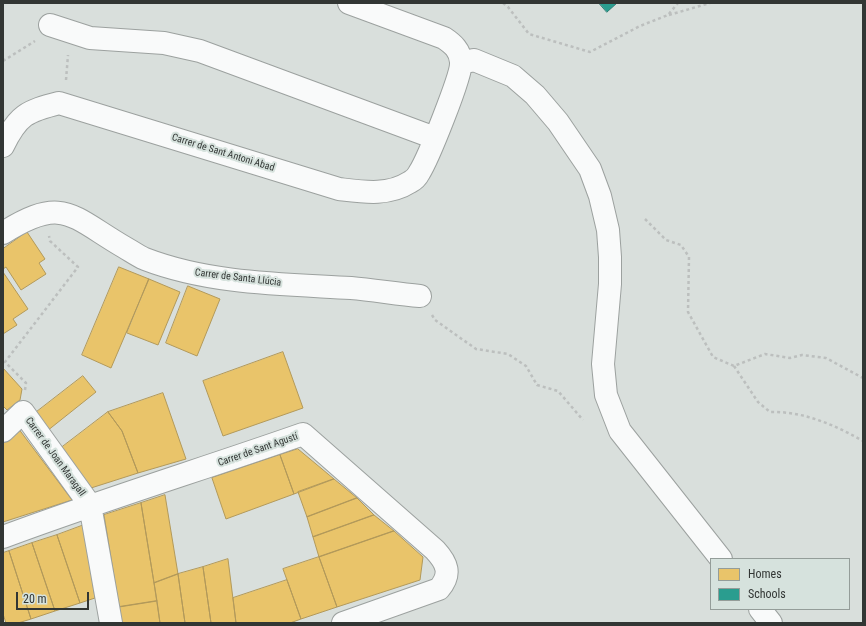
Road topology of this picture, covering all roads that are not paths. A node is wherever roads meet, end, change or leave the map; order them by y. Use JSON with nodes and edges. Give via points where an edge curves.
{"nodes":[{"id":1,"x":349,"y":3,"type":"edge"},
{"id":2,"x":45,"y":34,"type":"road end"},
{"id":3,"x":461,"y":63,"type":"junction"},
{"id":4,"x":3,"y":146,"type":"edge"},
{"id":5,"x":434,"y":151,"type":"junction"},
{"id":6,"x":3,"y":234,"type":"edge"},
{"id":7,"x":420,"y":296,"type":"road end"},
{"id":8,"x":3,"y":431,"type":"edge"},
{"id":9,"x":90,"y":505,"type":"junction"},
{"id":10,"x":3,"y":537,"type":"edge"},
{"id":11,"x":720,"y":558,"type":"edge"},
{"id":12,"x":761,"y":610,"type":"edge"},
{"id":13,"x":111,"y":623,"type":"edge"},
{"id":14,"x":343,"y":623,"type":"edge"},
{"id":15,"x":771,"y":623,"type":"edge"}],
"edges":[{"from":1,"to":3,"type":"street","via":[[444,38],[457,49]]},
{"from":2,"to":5,"type":"street","via":[[164,43],[200,51]]},
{"from":3,"to":5,"type":"street","name":"Carrer de Sant Antoni Abad"},
{"from":3,"to":11,"type":"street","via":[[474,60],[513,76],[535,95],[558,122],[590,169],[608,230],[610,257],[603,364],[606,395],[620,431]]},
{"from":4,"to":5,"type":"street","name":"Carrer de Sant Antoni Abad","via":[[8,135],[28,112],[59,103],[378,193],[408,183],[419,175]]},
{"from":6,"to":7,"type":"street","name":"Carrer de Santa Llúcia","via":[[22,221],[44,213],[60,212],[75,216],[145,259],[199,275]]},
{"from":8,"to":9,"type":"street","name":"Carrer de Joan Maragall","via":[[23,412]]},
{"from":9,"to":10,"type":"street","name":"Carrer de Sant Agustí"},
{"from":9,"to":13,"type":"street","name":"Carrer de Joan Maragall"},
{"from":9,"to":14,"type":"street","name":"Carrer de Sant Agustí","via":[[303,434],[439,553],[448,570],[446,580],[439,589]]},
{"from":12,"to":15,"type":"street"}]}
